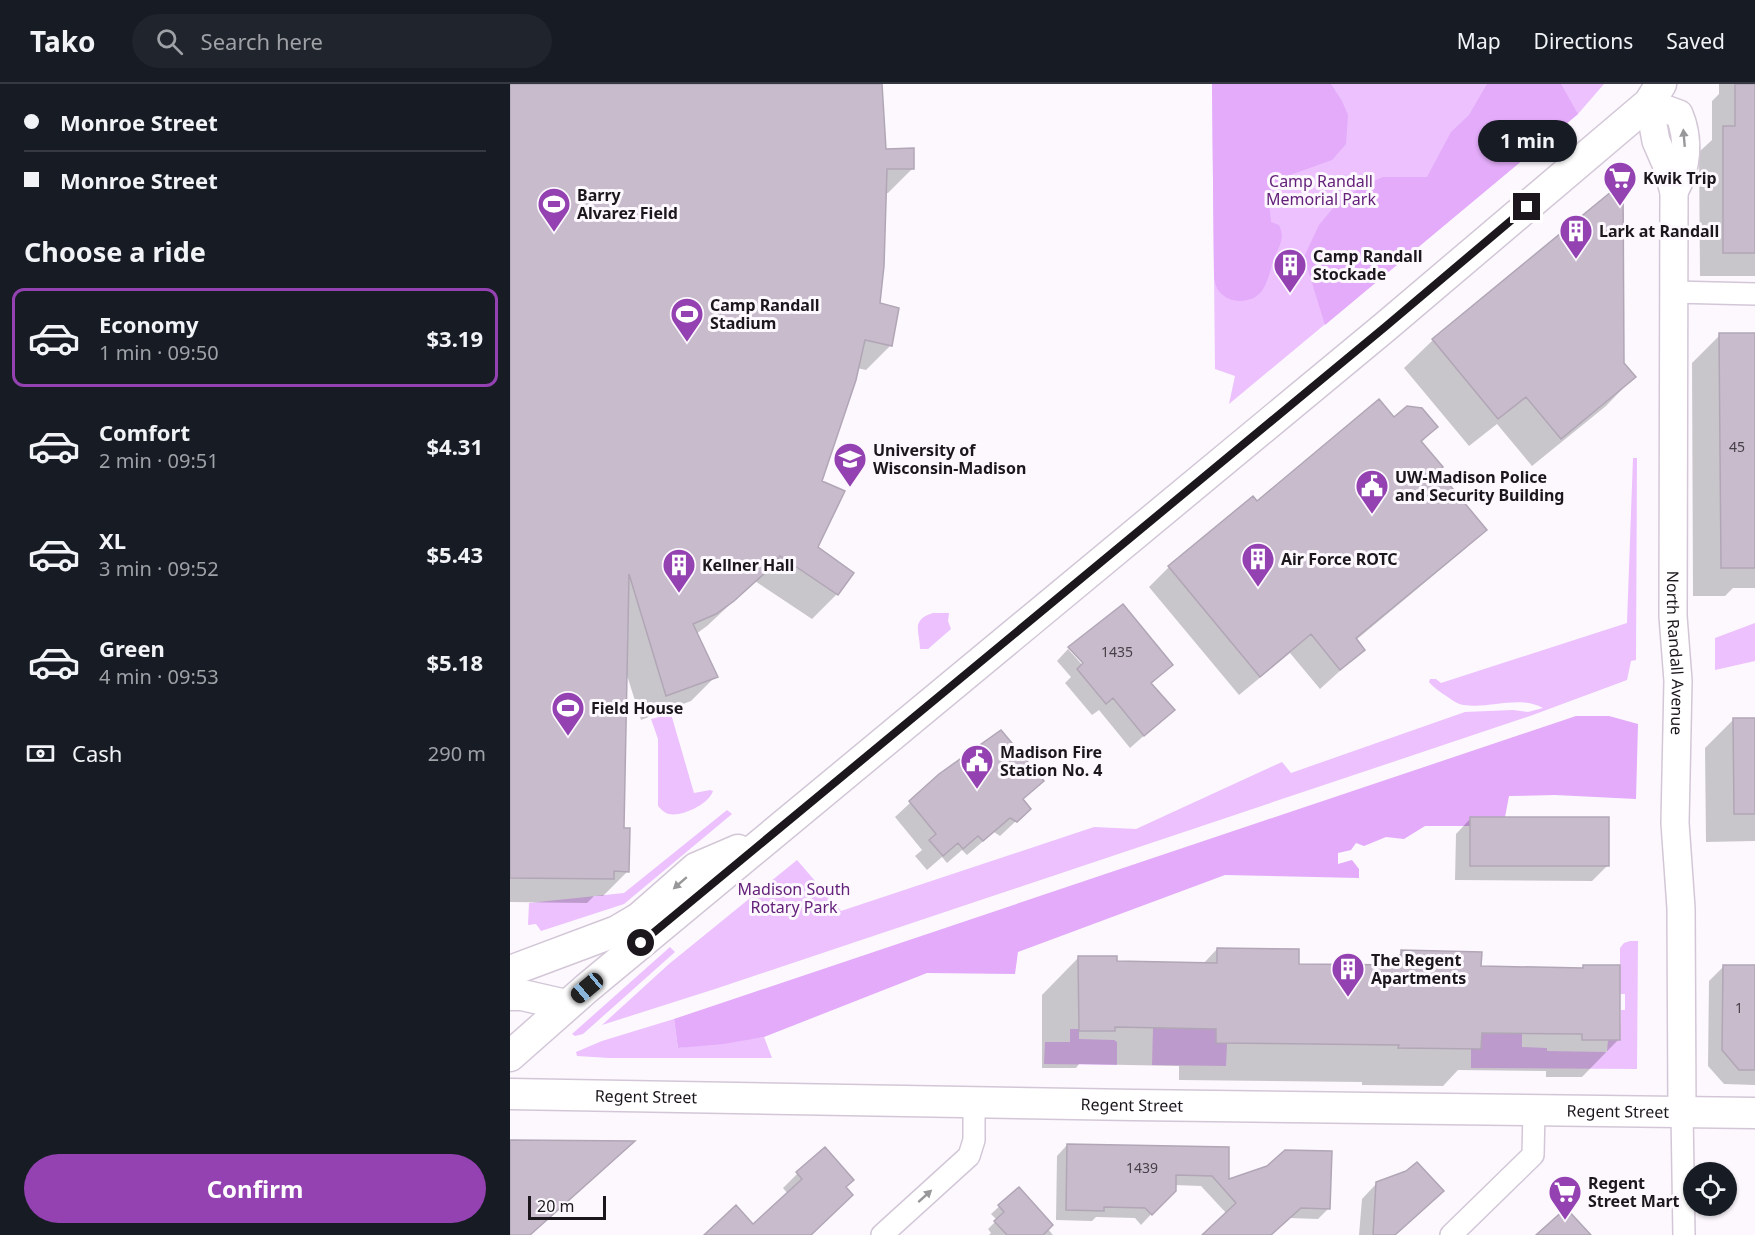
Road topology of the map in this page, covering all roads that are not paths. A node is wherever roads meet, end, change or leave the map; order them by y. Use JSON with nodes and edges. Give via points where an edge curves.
{"nodes":[{"id":1,"x":1655,"y":94,"type":"edge"},
{"id":2,"x":1673,"y":292,"type":"junction"},
{"id":3,"x":1755,"y":294,"type":"edge"},
{"id":4,"x":769,"y":837,"type":"junction"},
{"id":5,"x":510,"y":971,"type":"edge"},
{"id":6,"x":510,"y":995,"type":"edge"},
{"id":7,"x":566,"y":1005,"type":"junction"},
{"id":8,"x":510,"y":1056,"type":"edge"},
{"id":9,"x":510,"y":1094,"type":"edge"},
{"id":10,"x":974,"y":1102,"type":"junction"},
{"id":11,"x":1534,"y":1110,"type":"junction"},
{"id":12,"x":1683,"y":1113,"type":"junction"},
{"id":13,"x":1755,"y":1113,"type":"edge"},
{"id":14,"x":882,"y":1235,"type":"edge"},
{"id":15,"x":1451,"y":1235,"type":"edge"},
{"id":16,"x":1684,"y":1235,"type":"edge"}],
"edges":[{"from":1,"to":2,"type":"street","name":"North Randall Avenue","via":[[1656,141],[1674,192]]},
{"from":1,"to":4,"type":"main road","via":[[1385,327]]},
{"from":2,"to":3,"type":"street"},
{"from":2,"to":12,"type":"street","name":"North Randall Avenue","via":[[1673,616],[1678,681],[1675,812],[1681,908]]},
{"from":4,"to":5,"type":"main road","one_way":true,"via":[[696,868],[639,918],[616,931]]},
{"from":4,"to":7,"type":"main road"},
{"from":6,"to":7,"type":"main road"},
{"from":7,"to":8,"type":"main road"},
{"from":9,"to":10,"type":"main road","name":"Regent Street"},
{"from":10,"to":11,"type":"main road","name":"Regent Street"},
{"from":14,"to":10,"type":"street","one_way":true,"via":[[969,1156],[974,1140]]},
{"from":11,"to":12,"type":"main road","name":"Regent Street"},
{"from":11,"to":15,"type":"street","via":[[1533,1155]]},
{"from":12,"to":13,"type":"main road","name":"Regent Street"},
{"from":12,"to":16,"type":"street"}]}
